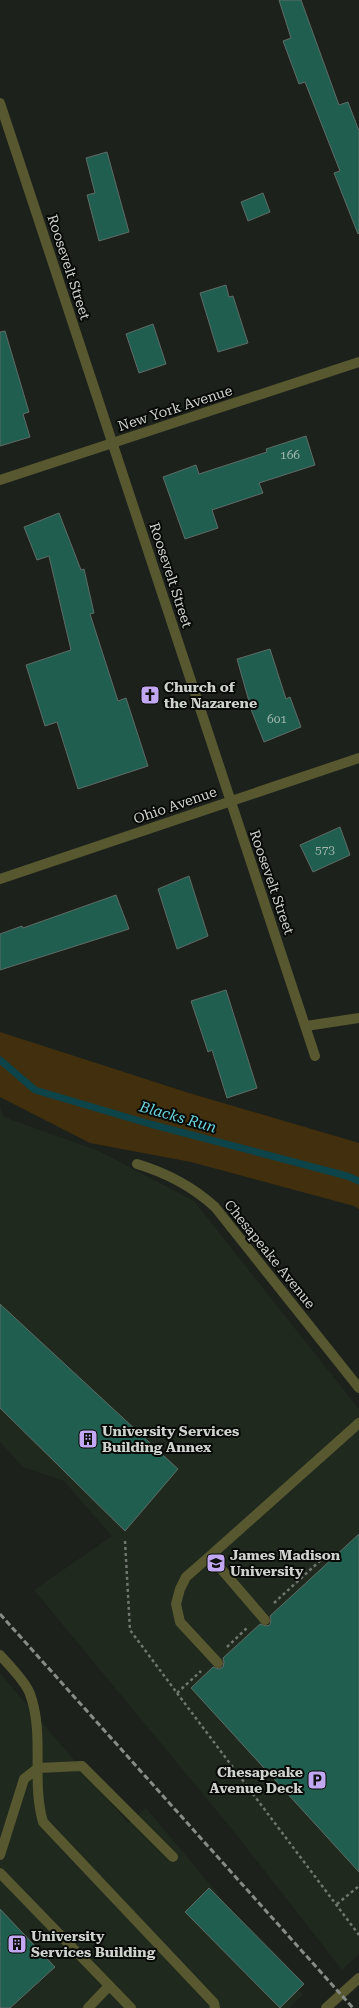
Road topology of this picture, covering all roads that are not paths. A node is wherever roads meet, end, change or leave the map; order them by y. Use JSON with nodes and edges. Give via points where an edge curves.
{"nodes":[{"id":1,"x":0,"y":103,"type":"edge"},
{"id":2,"x":359,"y":362,"type":"edge"},
{"id":3,"x":112,"y":443,"type":"junction"},
{"id":4,"x":0,"y":480,"type":"edge"},
{"id":5,"x":359,"y":758,"type":"edge"},
{"id":6,"x":230,"y":800,"type":"junction"},
{"id":7,"x":0,"y":879,"type":"edge"},
{"id":8,"x":359,"y":1018,"type":"edge"},
{"id":9,"x":306,"y":1026,"type":"junction"},
{"id":10,"x":315,"y":1056,"type":"dead end"},
{"id":11,"x":137,"y":1164,"type":"dead end"},
{"id":12,"x":359,"y":1388,"type":"edge"},
{"id":13,"x":359,"y":1423,"type":"edge"},
{"id":14,"x":210,"y":1556,"type":"junction"},
{"id":15,"x":265,"y":1620,"type":"dead end"},
{"id":16,"x":0,"y":1655,"type":"edge"},
{"id":17,"x":218,"y":1662,"type":"dead end"},
{"id":18,"x":38,"y":1768,"type":"junction"},
{"id":19,"x":0,"y":1856,"type":"edge"},
{"id":20,"x":173,"y":1857,"type":"dead end"},
{"id":21,"x":0,"y":1873,"type":"edge"},
{"id":22,"x":359,"y":1978,"type":"edge"},
{"id":23,"x":110,"y":1986,"type":"junction"},
{"id":24,"x":88,"y":2008,"type":"edge"},
{"id":25,"x":131,"y":2008,"type":"edge"},
{"id":26,"x":215,"y":2008,"type":"edge"},
{"id":27,"x":326,"y":2008,"type":"edge"}],
"edges":[{"from":1,"to":3,"type":"street","name":"Roosevelt Street"},
{"from":2,"to":3,"type":"street","name":"New York Avenue"},
{"from":3,"to":4,"type":"street","name":"New York Avenue"},
{"from":3,"to":6,"type":"street","name":"Roosevelt Street"},
{"from":5,"to":6,"type":"street","name":"Ohio Avenue"},
{"from":6,"to":7,"type":"street","name":"Ohio Avenue"},
{"from":6,"to":9,"type":"street","name":"Roosevelt Street"},
{"from":8,"to":9,"type":"street"},
{"from":9,"to":10,"type":"street","name":"Roosevelt Street"},
{"from":11,"to":12,"type":"street","name":"Chesapeake Avenue","via":[[187,1184],[215,1207]]},
{"from":13,"to":14,"type":"street"},
{"from":14,"to":15,"type":"street"},
{"from":14,"to":17,"type":"street","via":[[186,1577],[176,1604],[180,1622]]},
{"from":16,"to":18,"type":"street","via":[[30,1693],[37,1729]]},
{"from":18,"to":19,"type":"street","via":[[24,1779]]},
{"from":18,"to":20,"type":"street","via":[[82,1766]]},
{"from":18,"to":26,"type":"street","via":[[38,1805],[43,1822],[214,2003]]},
{"from":21,"to":23,"type":"street"},
{"from":22,"to":27,"type":"street"},
{"from":23,"to":24,"type":"street"},
{"from":23,"to":25,"type":"street"}]}
